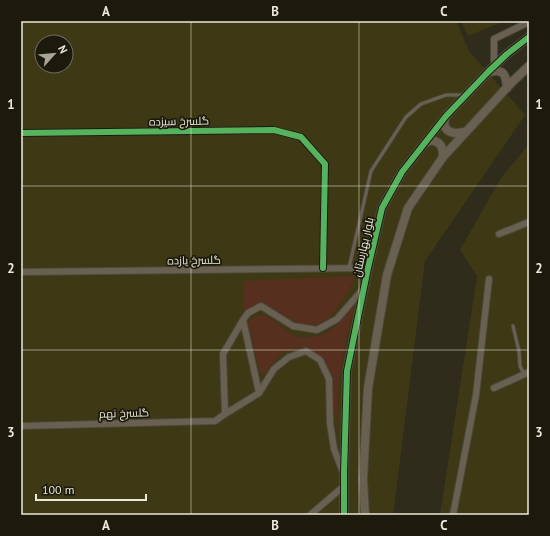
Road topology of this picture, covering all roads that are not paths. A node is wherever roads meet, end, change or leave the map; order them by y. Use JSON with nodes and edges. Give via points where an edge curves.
{"nodes":[{"id":1,"x":529,"y":22,"type":"edge"},
{"id":2,"x":529,"y":38,"type":"edge"},
{"id":3,"x":529,"y":66,"type":"edge"},
{"id":4,"x":491,"y":69,"type":"junction"},
{"id":5,"x":507,"y":88,"type":"junction"},
{"id":6,"x":466,"y":94,"type":"junction"},
{"id":7,"x":446,"y":116,"type":"junction"},
{"id":8,"x":464,"y":132,"type":"junction"},
{"id":9,"x":21,"y":133,"type":"edge"},
{"id":10,"x":423,"y":144,"type":"junction"},
{"id":11,"x":443,"y":157,"type":"junction"},
{"id":12,"x":21,"y":178,"type":"edge"},
{"id":13,"x":529,"y":222,"type":"edge"},
{"id":14,"x":499,"y":234,"type":"dead end"},
{"id":15,"x":323,"y":268,"type":"junction"},
{"id":16,"x":349,"y":268,"type":"junction"},
{"id":17,"x":368,"y":268,"type":"junction"},
{"id":18,"x":21,"y":272,"type":"edge"},
{"id":19,"x":489,"y":279,"type":"dead end"},
{"id":20,"x":365,"y":286,"type":"junction"},
{"id":21,"x":243,"y":320,"type":"junction"},
{"id":22,"x":513,"y":326,"type":"dead end"},
{"id":23,"x":526,"y":373,"type":"edge"},
{"id":24,"x":494,"y":388,"type":"dead end"},
{"id":25,"x":259,"y":393,"type":"junction"},
{"id":26,"x":225,"y":414,"type":"junction"},
{"id":27,"x":21,"y":426,"type":"edge"},
{"id":28,"x":344,"y":473,"type":"junction"},
{"id":29,"x":344,"y":486,"type":"junction"},
{"id":30,"x":310,"y":515,"type":"edge"},
{"id":31,"x":344,"y":515,"type":"edge"},
{"id":32,"x":365,"y":515,"type":"edge"},
{"id":33,"x":453,"y":515,"type":"edge"}],
"edges":[{"from":1,"to":4,"type":"street","via":[[494,39]]},
{"from":2,"to":4,"type":"street","name":"بلوار بهارستان"},
{"from":3,"to":5,"type":"street"},
{"from":4,"to":5,"type":"street","via":[[504,73]]},
{"from":4,"to":6,"type":"street","name":"بلوار بهارستان"},
{"from":5,"to":8,"type":"street"},
{"from":6,"to":7,"type":"street","name":"بلوار بهارستان"},
{"from":6,"to":16,"type":"lane","via":[[446,95],[421,104],[406,117],[371,171]]},
{"from":7,"to":8,"type":"street","via":[[444,121],[448,131],[453,134]]},
{"from":7,"to":10,"type":"street","name":"بلوار بهارستان"},
{"from":8,"to":11,"type":"street"},
{"from":9,"to":12,"type":"lane"},
{"from":9,"to":15,"type":"street","name":"گلسرخ سیزده","via":[[274,130],[301,137],[324,164]]},
{"from":10,"to":11,"type":"street","via":[[432,140],[439,143],[443,148]]},
{"from":10,"to":17,"type":"street","name":"بلوار بهارستان","via":[[402,172],[382,208]]},
{"from":11,"to":32,"type":"street","via":[[408,208],[387,275],[368,388]]},
{"from":13,"to":14,"type":"street"},
{"from":15,"to":16,"type":"street","name":"گلسرخ یازده"},
{"from":15,"to":18,"type":"street","name":"گلسرخ یازده"},
{"from":16,"to":17,"type":"street","name":"گلسرخ یازده"},
{"from":17,"to":20,"type":"street","name":"بلوار بهارستان"},
{"from":19,"to":33,"type":"street","via":[[476,396]]},
{"from":20,"to":21,"type":"street","via":[[337,319],[317,330],[293,326],[261,306],[248,313]]},
{"from":20,"to":28,"type":"street","name":"بلوار بهارستان","via":[[347,371]]},
{"from":21,"to":25,"type":"street"},
{"from":21,"to":26,"type":"street","via":[[223,354]]},
{"from":22,"to":23,"type":"lane","via":[[520,366]]},
{"from":23,"to":24,"type":"street"},
{"from":25,"to":26,"type":"street","name":"گلسرخ نهم"},
{"from":25,"to":28,"type":"street","via":[[274,369],[289,356],[306,351],[320,360],[329,379],[330,423],[334,449]]},
{"from":26,"to":27,"type":"street","name":"گلسرخ نهم","via":[[214,421]]},
{"from":28,"to":29,"type":"street","name":"بلوار بهارستان"},
{"from":29,"to":30,"type":"street"},
{"from":29,"to":31,"type":"street","name":"بلوار بهارستان"}]}
